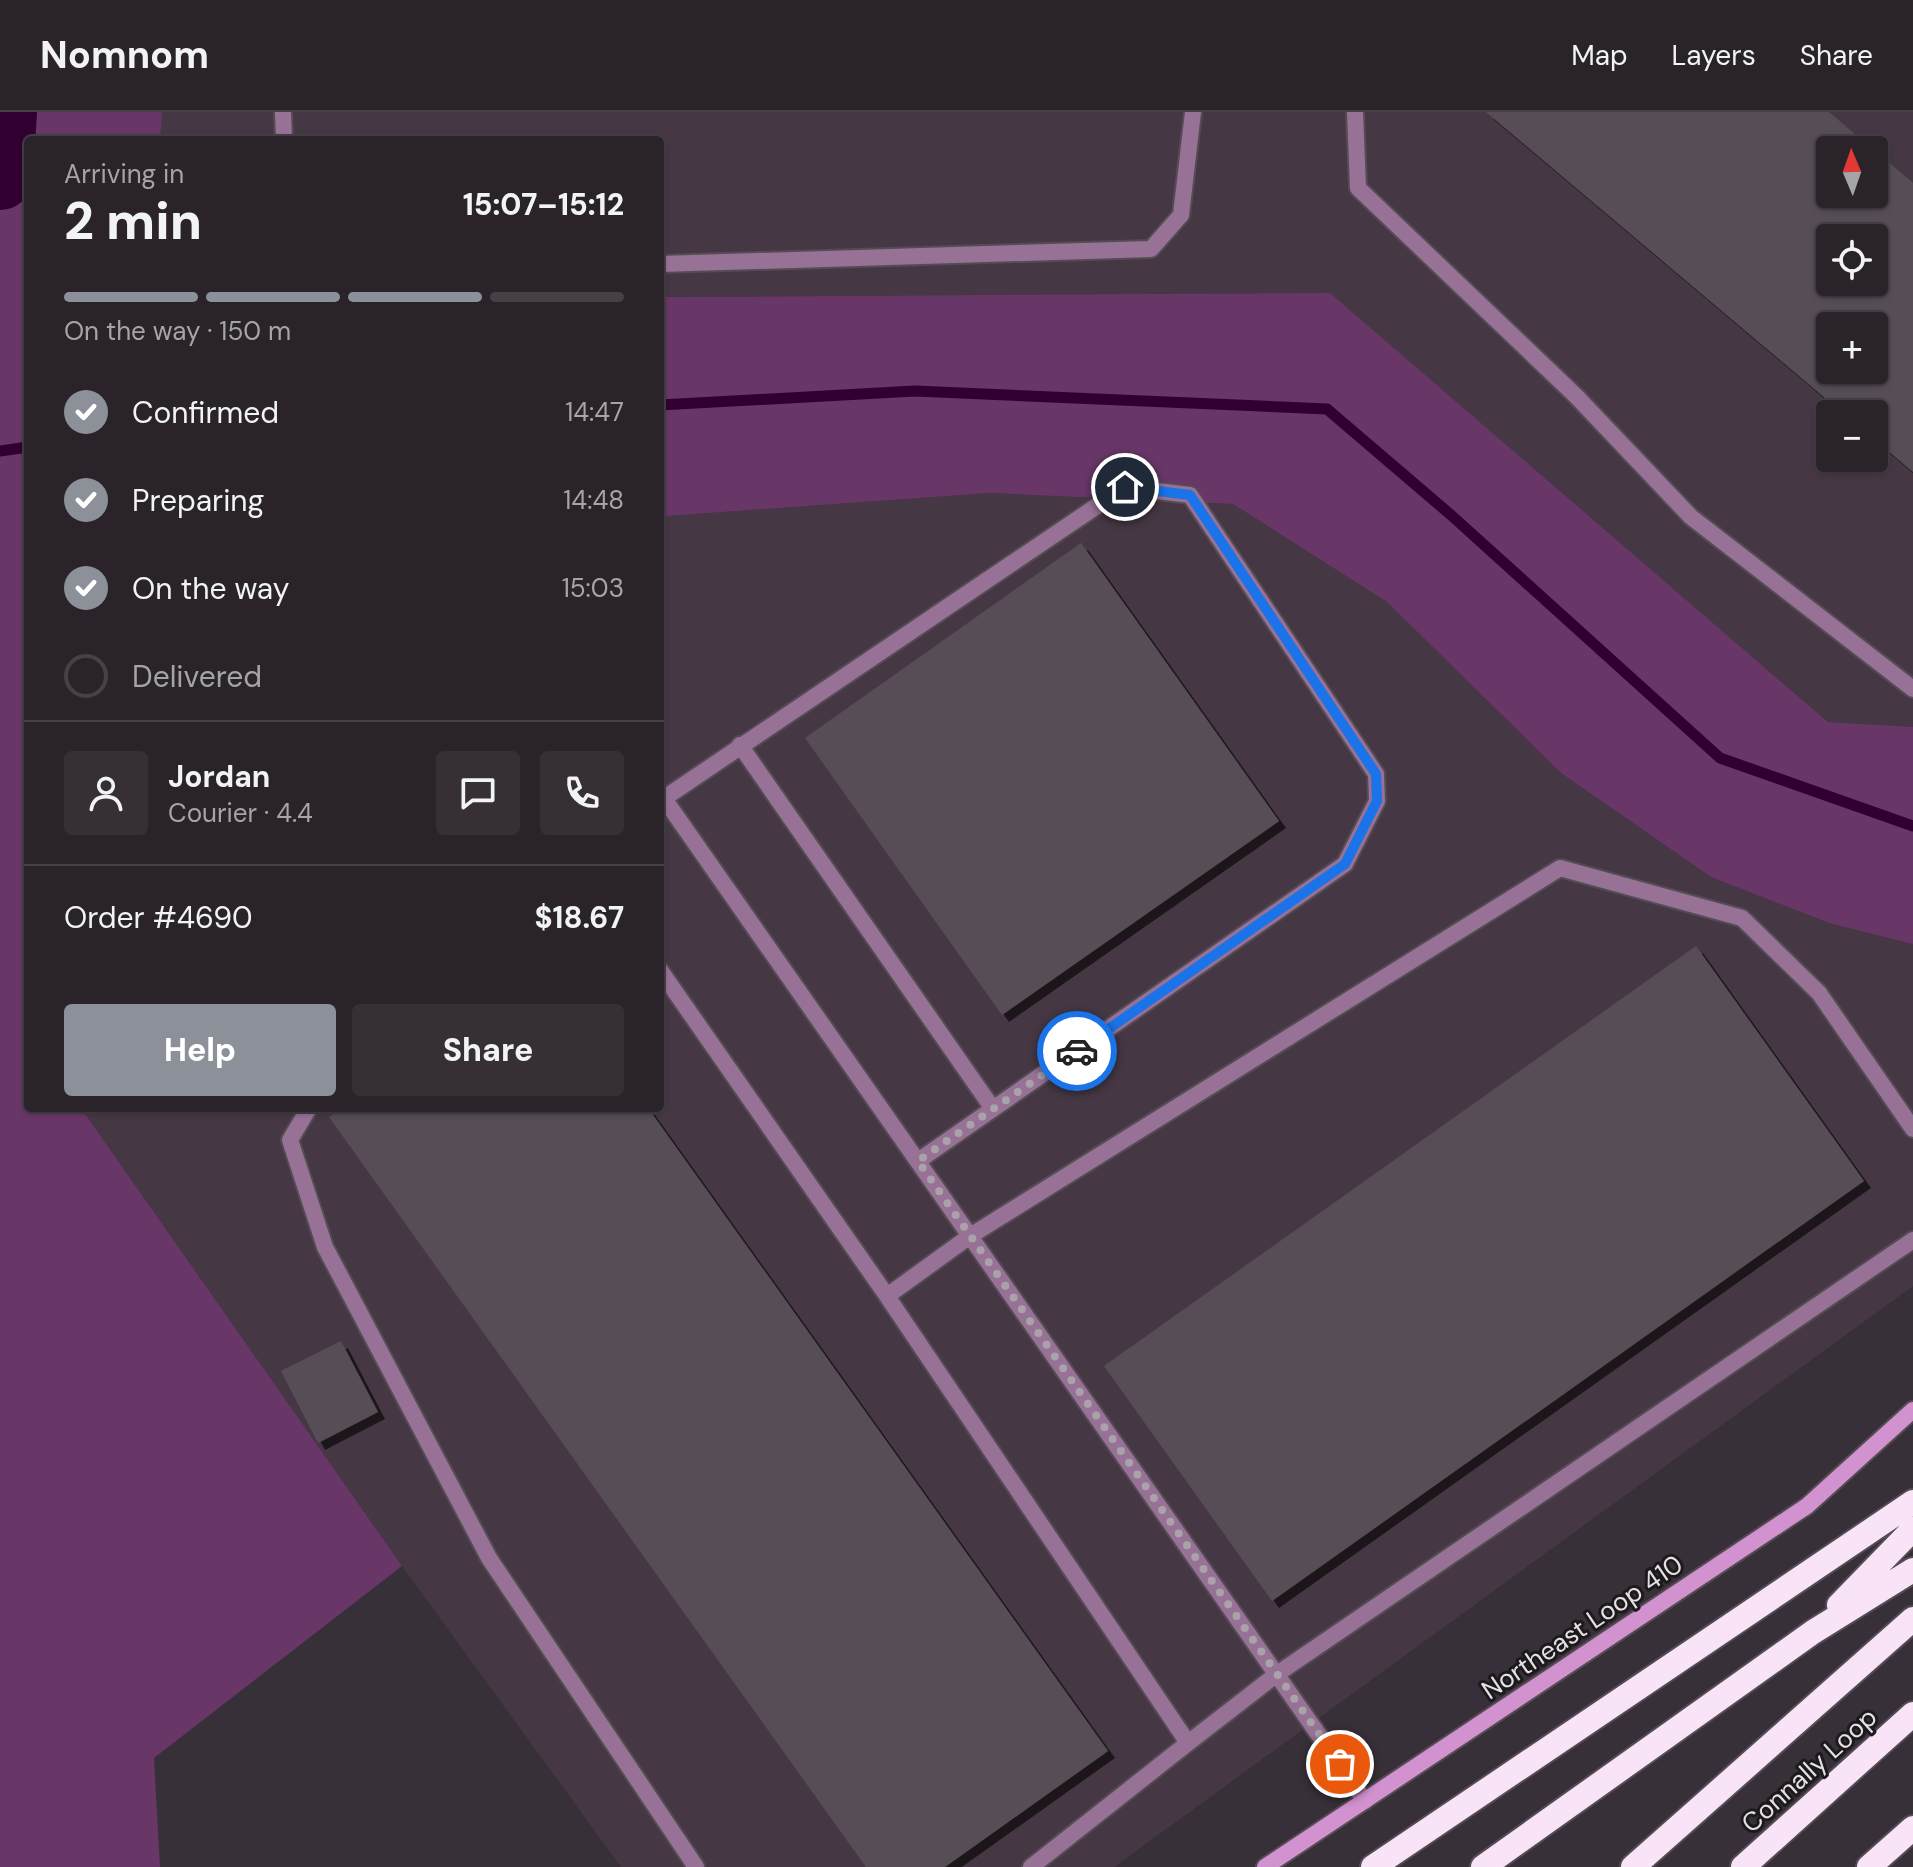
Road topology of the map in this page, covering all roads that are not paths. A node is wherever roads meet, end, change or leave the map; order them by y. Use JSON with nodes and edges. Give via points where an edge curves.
{"nodes":[{"id":1,"x":283,"y":112,"type":"edge"},
{"id":2,"x":1193,"y":112,"type":"edge"},
{"id":3,"x":1355,"y":112,"type":"edge"},
{"id":4,"x":284,"y":136,"type":"edge"},
{"id":5,"x":664,"y":264,"type":"edge"},
{"id":6,"x":1913,"y":689,"type":"edge"},
{"id":7,"x":740,"y":745,"type":"junction"},
{"id":8,"x":664,"y":797,"type":"edge"},
{"id":9,"x":664,"y":803,"type":"edge"},
{"id":10,"x":664,"y":976,"type":"edge"},
{"id":11,"x":993,"y":1109,"type":"junction"},
{"id":12,"x":307,"y":1112,"type":"edge"},
{"id":13,"x":1913,"y":1129,"type":"edge"},
{"id":14,"x":918,"y":1161,"type":"junction"},
{"id":15,"x":970,"y":1236,"type":"junction"},
{"id":16,"x":1913,"y":1240,"type":"edge"},
{"id":17,"x":887,"y":1296,"type":"junction"},
{"id":18,"x":1913,"y":1410,"type":"edge"},
{"id":19,"x":1913,"y":1502,"type":"edge"},
{"id":20,"x":1913,"y":1529,"type":"edge"},
{"id":21,"x":1913,"y":1570,"type":"edge"},
{"id":22,"x":1913,"y":1619,"type":"edge"},
{"id":23,"x":1813,"y":1632,"type":"junction"},
{"id":24,"x":1277,"y":1674,"type":"junction"},
{"id":25,"x":1913,"y":1714,"type":"edge"},
{"id":26,"x":1188,"y":1743,"type":"junction"},
{"id":27,"x":1365,"y":1801,"type":"junction"},
{"id":28,"x":1913,"y":1828,"type":"edge"},
{"id":29,"x":696,"y":1867,"type":"edge"},
{"id":30,"x":1031,"y":1867,"type":"edge"},
{"id":31,"x":1265,"y":1867,"type":"edge"},
{"id":32,"x":1373,"y":1867,"type":"edge"},
{"id":33,"x":1483,"y":1867,"type":"edge"},
{"id":34,"x":1633,"y":1867,"type":"edge"},
{"id":35,"x":1743,"y":1867,"type":"edge"},
{"id":36,"x":1869,"y":1867,"type":"edge"}],
"edges":[{"from":1,"to":4,"type":"lane"},
{"from":2,"to":5,"type":"lane","via":[[1181,215],[1151,249]]},
{"from":3,"to":6,"type":"lane","via":[[1358,188],[1576,396],[1691,517]]},
{"from":7,"to":8,"type":"lane"},
{"from":7,"to":11,"type":"lane"},
{"from":7,"to":11,"type":"lane","via":[[1125,487],[1190,495],[1376,774],[1377,801],[1345,864]]},
{"from":9,"to":14,"type":"lane"},
{"from":10,"to":17,"type":"lane"},
{"from":11,"to":14,"type":"lane"},
{"from":12,"to":29,"type":"lane","via":[[290,1140],[325,1247],[489,1558]]},
{"from":13,"to":15,"type":"lane","via":[[1819,993],[1742,918],[1560,868]]},
{"from":14,"to":15,"type":"lane"},
{"from":15,"to":17,"type":"lane"},
{"from":15,"to":24,"type":"lane"},
{"from":16,"to":24,"type":"lane"},
{"from":17,"to":26,"type":"lane"},
{"from":18,"to":27,"type":"main road","name":"Northeast Loop 410","via":[[1807,1506]]},
{"from":19,"to":32,"type":"highway"},
{"from":20,"to":23,"type":"highway"},
{"from":21,"to":23,"type":"highway"},
{"from":22,"to":34,"type":"highway"},
{"from":23,"to":33,"type":"highway"},
{"from":24,"to":26,"type":"lane"},
{"from":24,"to":27,"type":"lane"},
{"from":25,"to":35,"type":"highway","name":"Connally Loop"},
{"from":26,"to":30,"type":"lane"},
{"from":27,"to":31,"type":"main road","name":"Northeast Loop 410"},
{"from":28,"to":36,"type":"highway"}]}
